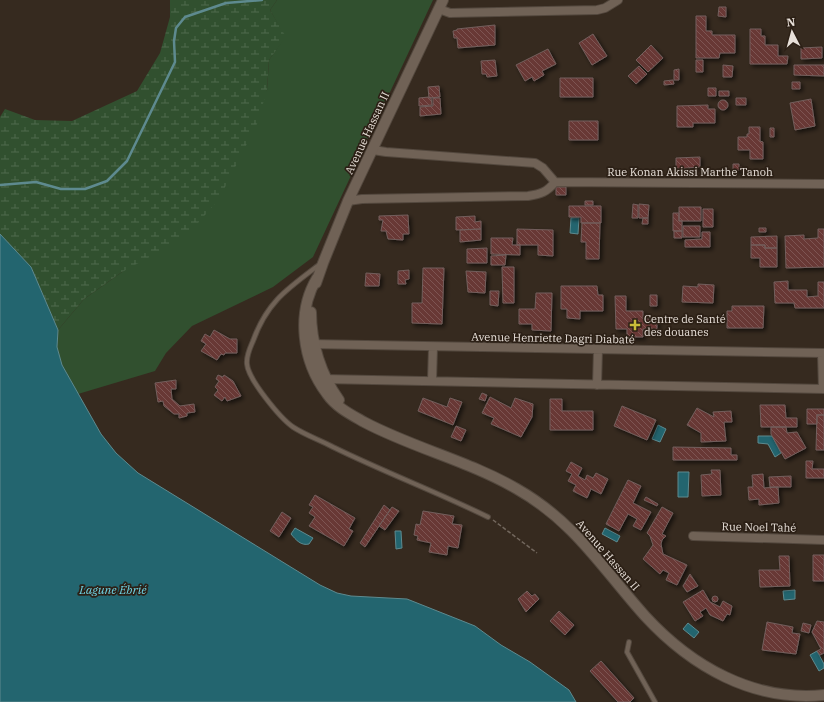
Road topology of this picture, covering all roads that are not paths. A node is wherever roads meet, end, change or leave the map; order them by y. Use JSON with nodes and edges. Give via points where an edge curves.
{"nodes":[{"id":1,"x":618,"y":0,"type":"edge"},
{"id":2,"x":441,"y":5,"type":"edge"},
{"id":3,"x":373,"y":150,"type":"junction"},
{"id":4,"x":555,"y":182,"type":"junction"},
{"id":5,"x":824,"y":184,"type":"edge"},
{"id":6,"x":348,"y":201,"type":"junction"},
{"id":7,"x":322,"y":263,"type":"junction"},
{"id":8,"x":310,"y":344,"type":"junction"},
{"id":9,"x":433,"y":347,"type":"junction"},
{"id":10,"x":598,"y":350,"type":"junction"},
{"id":11,"x":823,"y":353,"type":"edge"},
{"id":12,"x":321,"y":379,"type":"junction"},
{"id":13,"x":432,"y":381,"type":"junction"},
{"id":14,"x":597,"y":385,"type":"junction"},
{"id":15,"x":823,"y":389,"type":"edge"},
{"id":16,"x":488,"y":517,"type":"road end"},
{"id":17,"x":693,"y":536,"type":"dead end"},
{"id":18,"x":824,"y":540,"type":"edge"},
{"id":19,"x":629,"y":642,"type":"dead end"},
{"id":20,"x":824,"y":695,"type":"edge"},
{"id":21,"x":655,"y":702,"type":"edge"}],
"edges":[{"from":1,"to":2,"type":"street","via":[[596,10],[450,13]]},
{"from":2,"to":3,"type":"street","name":"Avenue Hassan II"},
{"from":3,"to":4,"type":"street","via":[[535,163]]},
{"from":3,"to":6,"type":"street","name":"Avenue Hassan II"},
{"from":4,"to":5,"type":"street","name":"Rue Konan Akissi Marthe Tanoh"},
{"from":4,"to":6,"type":"street","via":[[541,194],[528,196]]},
{"from":6,"to":7,"type":"street","name":"Avenue Hassan II"},
{"from":7,"to":8,"type":"street","name":"Avenue Hassan II","via":[[305,313]]},
{"from":7,"to":16,"type":"lane","via":[[289,287],[270,305],[258,326],[247,356],[247,366],[258,387],[277,414],[293,427]]},
{"from":8,"to":9,"type":"street","name":"Avenue Henriette Dagri Diabaté"},
{"from":8,"to":12,"type":"street","name":"Avenue Hassan II"},
{"from":9,"to":10,"type":"street","name":"Avenue Henriette Dagri Diabaté"},
{"from":9,"to":13,"type":"street"},
{"from":10,"to":11,"type":"street","name":"Avenue Henriette Dagri Diabaté"},
{"from":10,"to":14,"type":"street"},
{"from":11,"to":15,"type":"street"},
{"from":12,"to":13,"type":"street"},
{"from":12,"to":20,"type":"street","name":"Avenue Hassan II","via":[[347,412],[391,435],[490,474],[540,504],[583,541],[645,616],[698,664],[726,679],[756,690]]},
{"from":13,"to":14,"type":"street"},
{"from":14,"to":15,"type":"street"},
{"from":17,"to":18,"type":"street","name":"Rue Noel Tahé"},
{"from":19,"to":21,"type":"lane","via":[[627,652]]}]}
